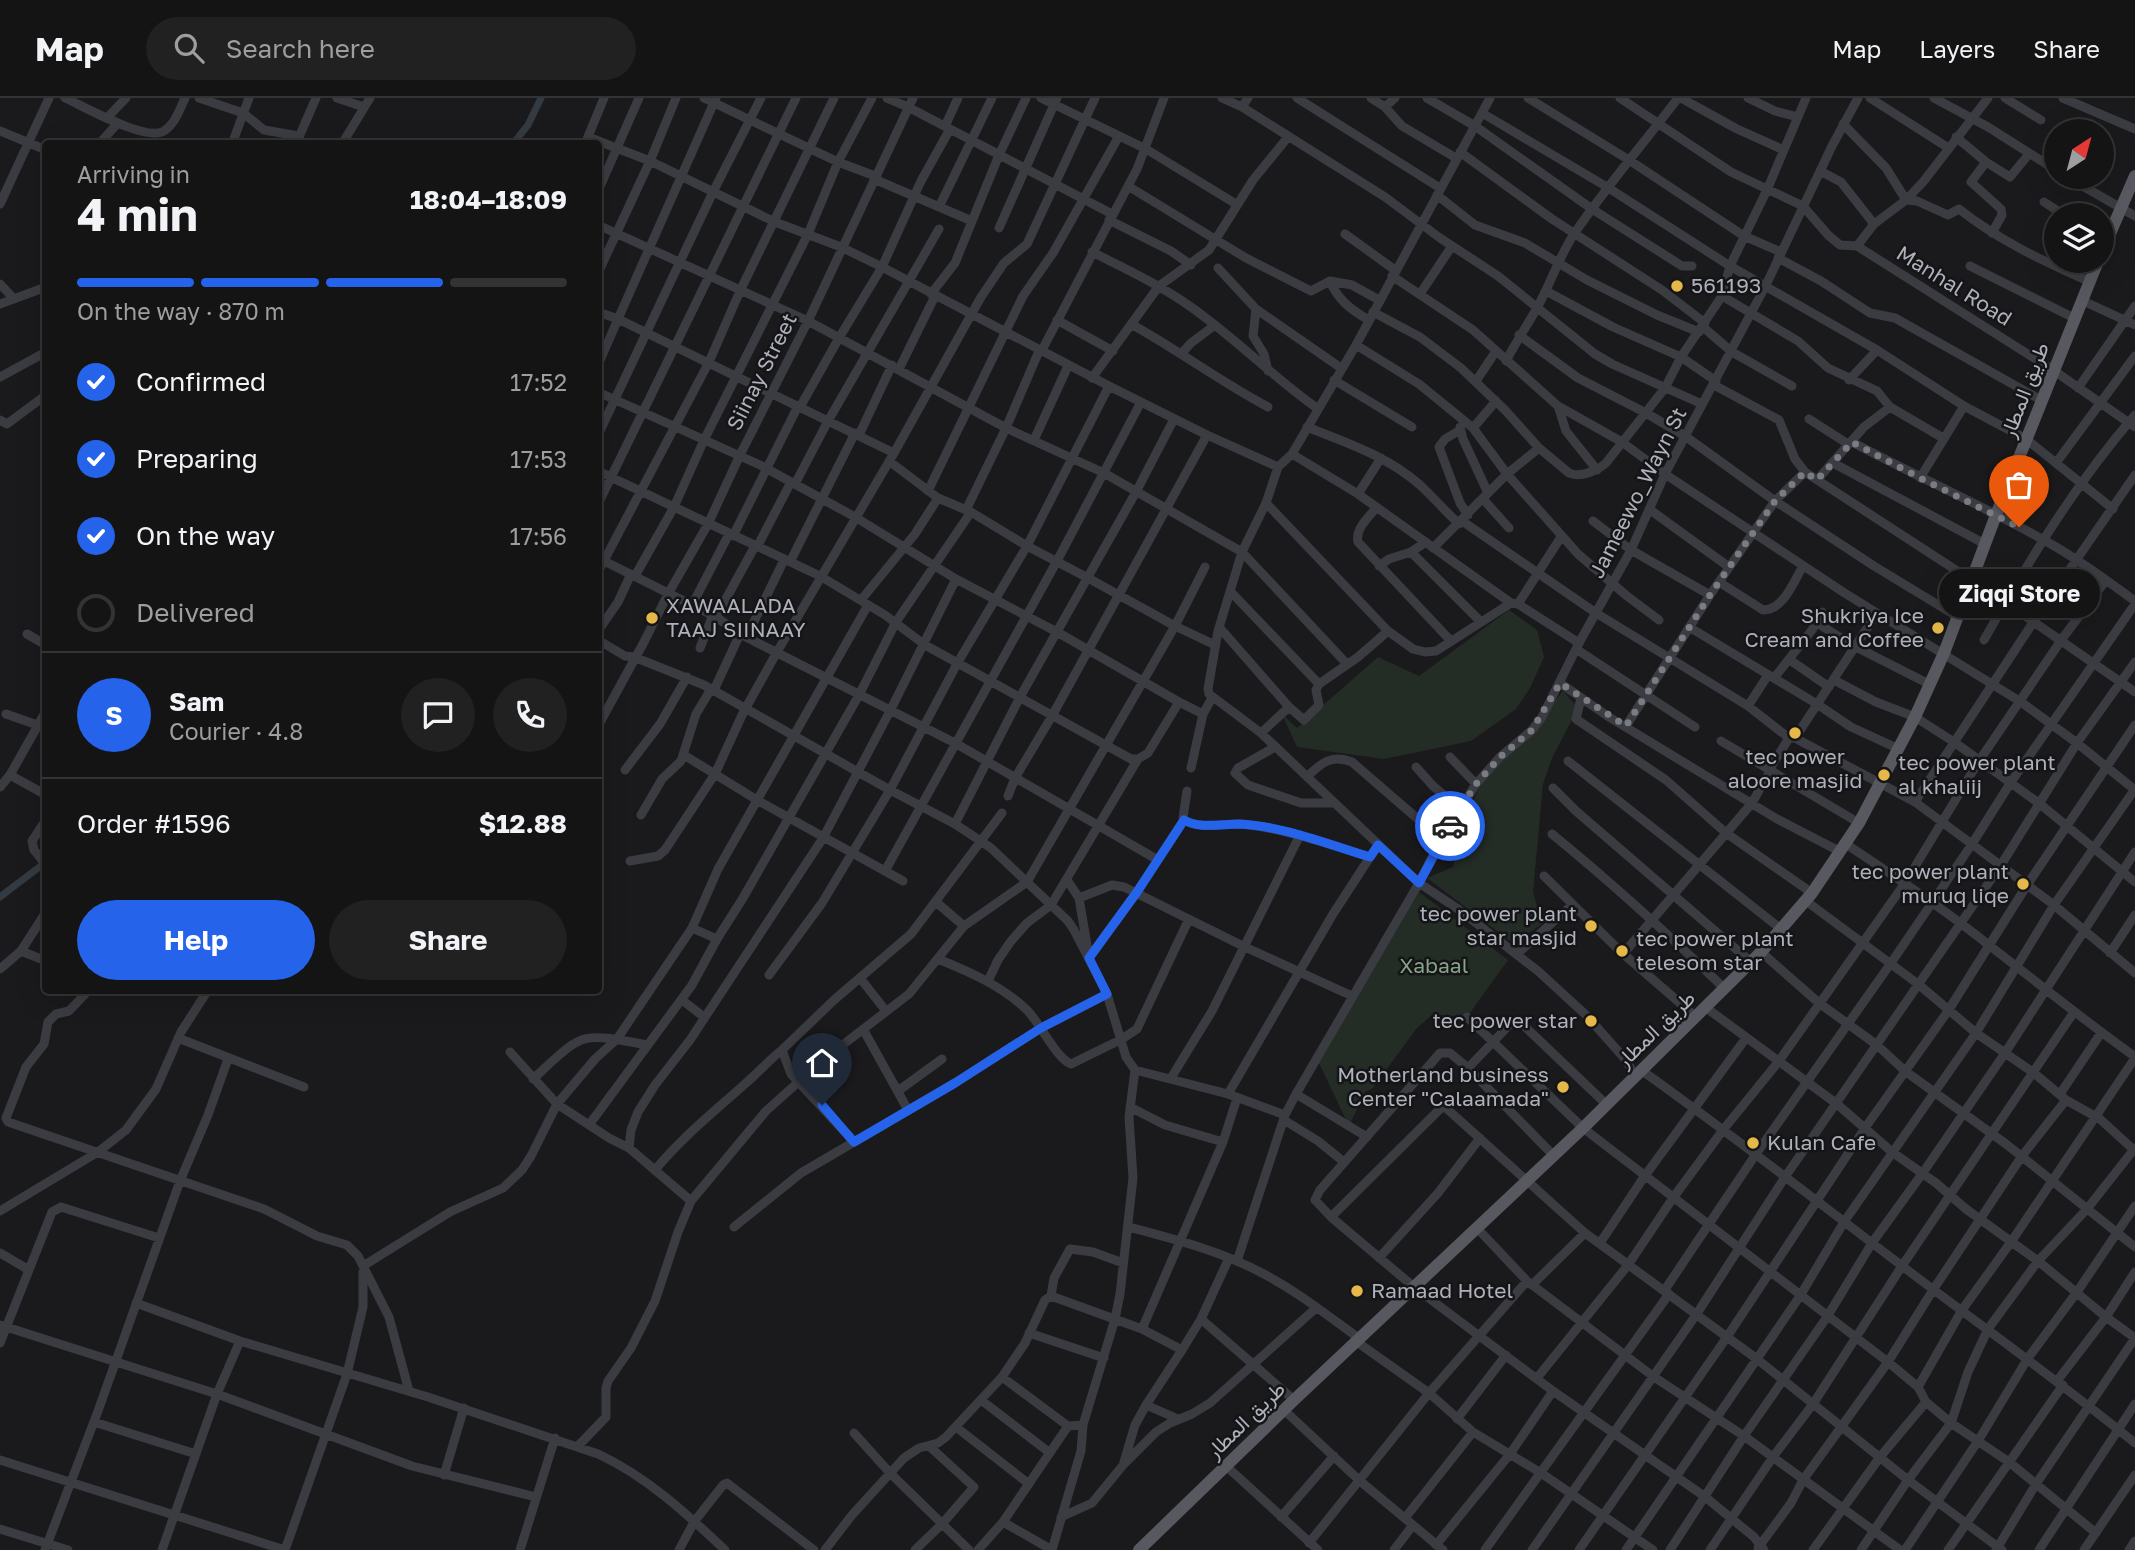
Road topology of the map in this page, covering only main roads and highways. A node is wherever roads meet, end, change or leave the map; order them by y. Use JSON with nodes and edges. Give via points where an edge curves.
{"nodes":[{"id":1,"x":2135,"y":176,"type":"edge"},
{"id":2,"x":2114,"y":220,"type":"edge"},
{"id":3,"x":2092,"y":273,"type":"edge"},
{"id":4,"x":1139,"y":1550,"type":"edge"}],
"edges":[{"from":1,"to":2,"type":"main road"},
{"from":3,"to":4,"type":"main road","name":"طريق المطار","via":[[1916,717],[1859,823],[1809,897],[1761,953],[1583,1128]]}]}
